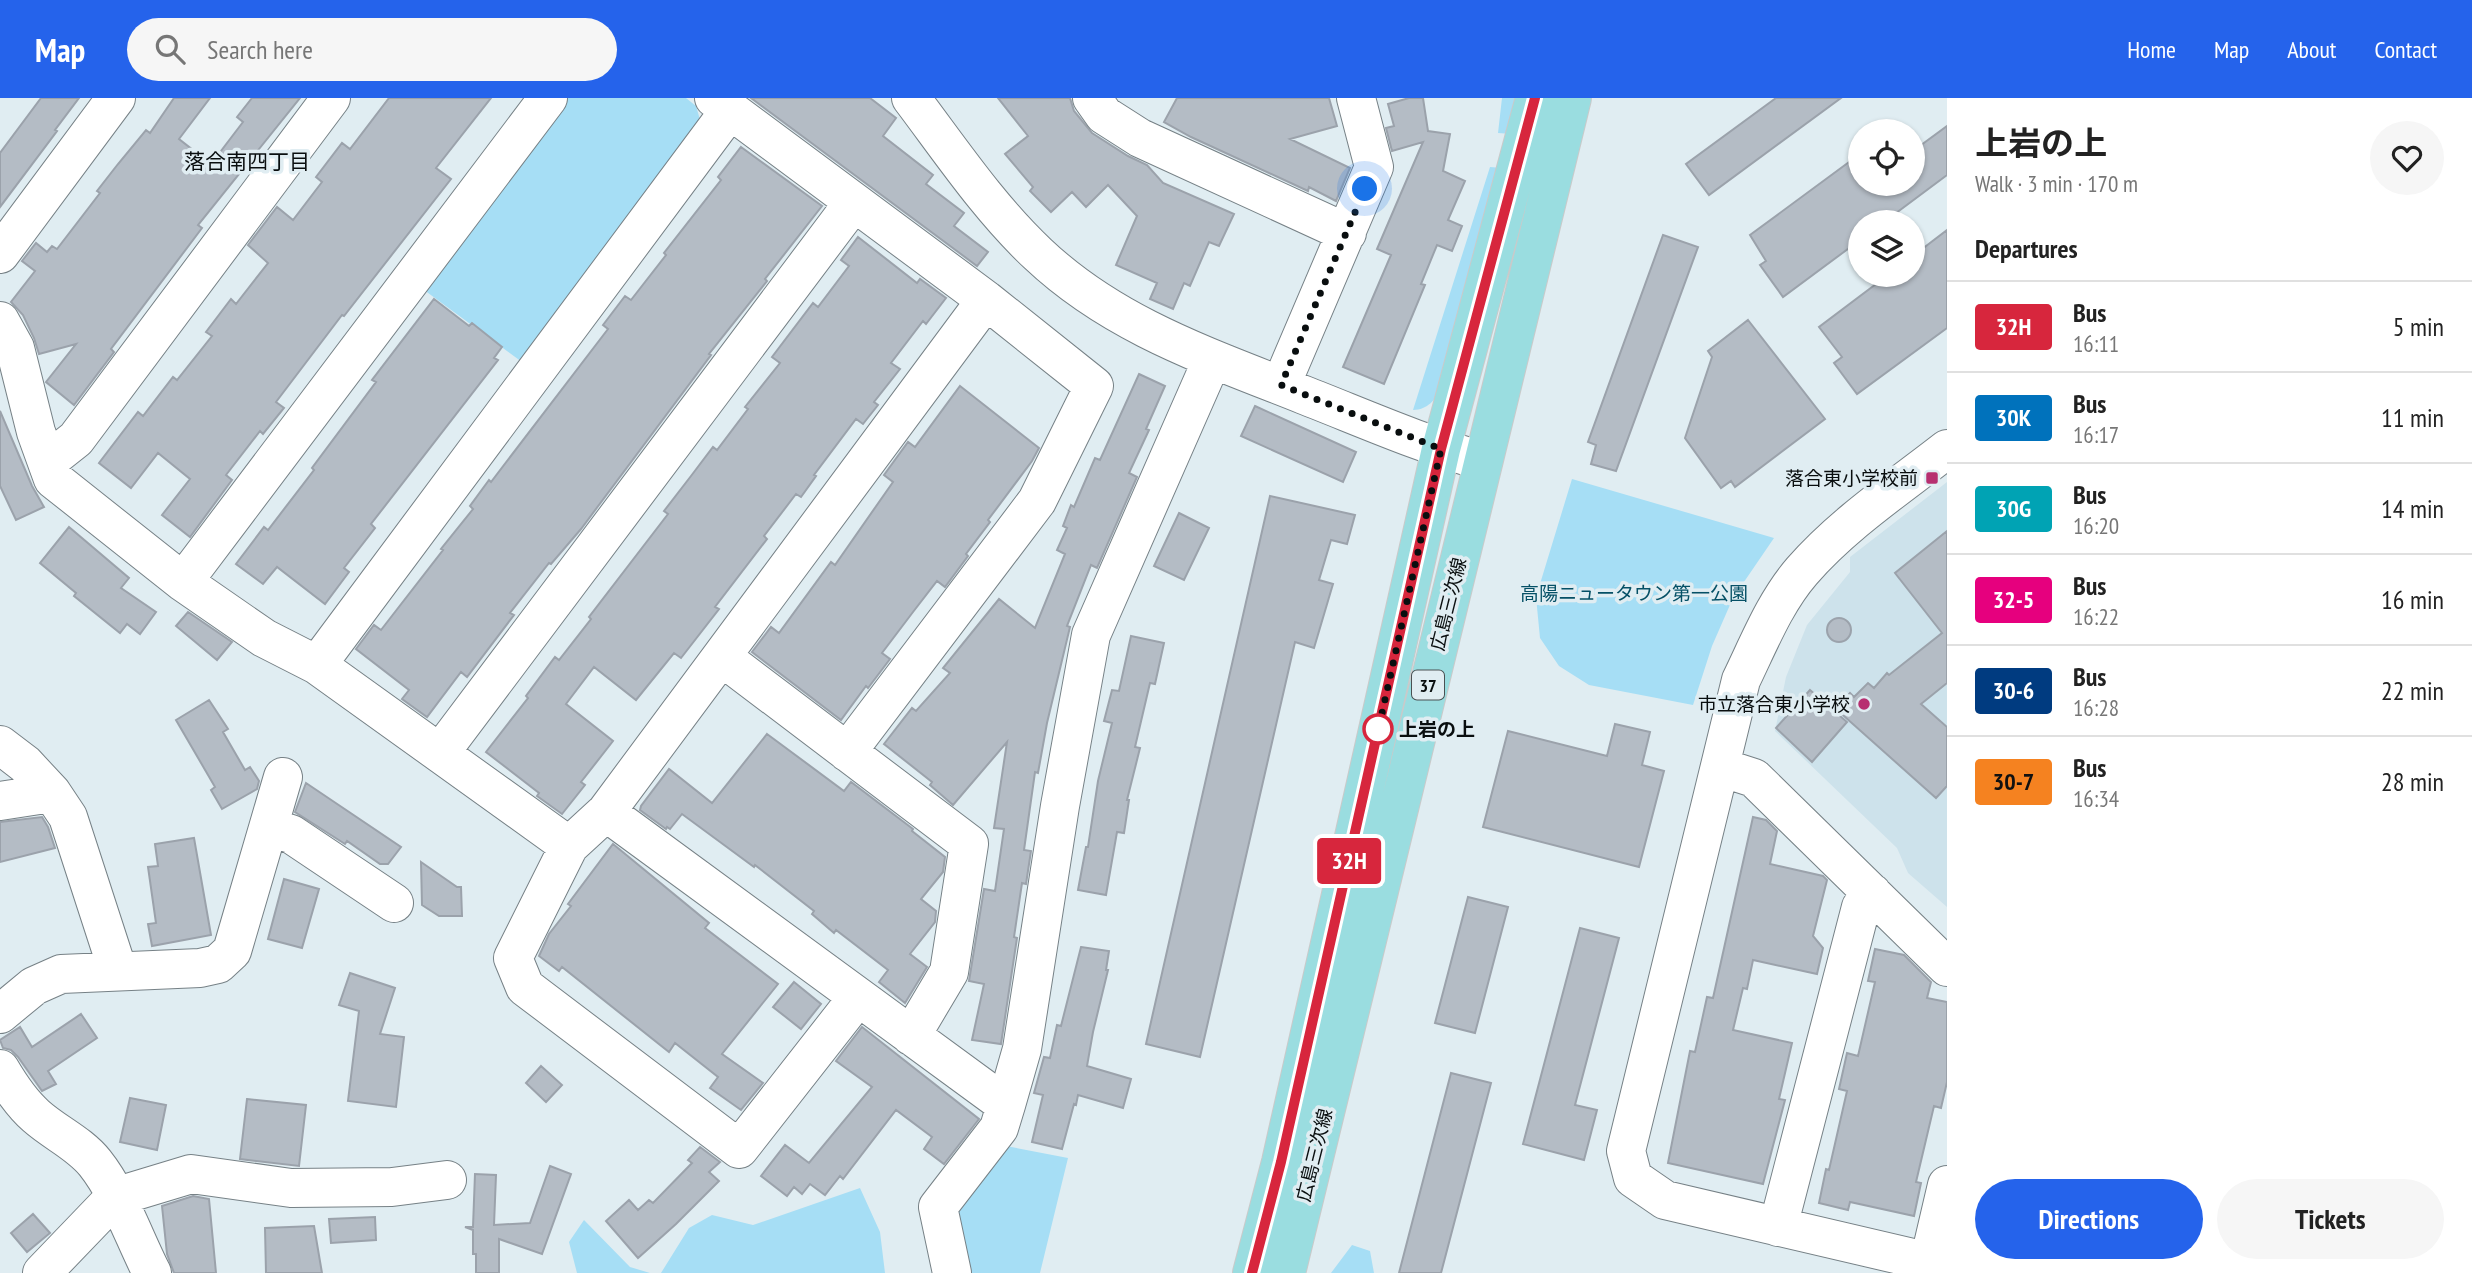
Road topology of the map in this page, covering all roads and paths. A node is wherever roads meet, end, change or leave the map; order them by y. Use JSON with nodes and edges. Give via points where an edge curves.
{"nodes":[{"id":1,"x":116,"y":98,"type":"edge"},
{"id":2,"x":331,"y":98,"type":"edge"},
{"id":3,"x":548,"y":98,"type":"edge"},
{"id":4,"x":911,"y":98,"type":"edge"},
{"id":5,"x":1092,"y":98,"type":"edge"},
{"id":6,"x":1356,"y":98,"type":"edge"},
{"id":7,"x":1535,"y":98,"type":"edge"},
{"id":8,"x":1572,"y":98,"type":"edge"},
{"id":9,"x":722,"y":104,"type":"edge"},
{"id":10,"x":854,"y":202,"type":"junction"},
{"id":11,"x":1347,"y":233,"type":"junction"},
{"id":12,"x":0,"y":254,"type":"edge"},
{"id":13,"x":986,"y":300,"type":"junction"},
{"id":14,"x":0,"y":321,"type":"edge"},
{"id":15,"x":1212,"y":360,"type":"junction"},
{"id":16,"x":1281,"y":385,"type":"junction"},
{"id":17,"x":1441,"y":449,"type":"junction"},
{"id":18,"x":1947,"y":449,"type":"edge"},
{"id":19,"x":1483,"y":461,"type":"junction"},
{"id":20,"x":47,"y":462,"type":"junction"},
{"id":21,"x":183,"y":582,"type":"junction"},
{"id":22,"x":722,"y":657,"type":"junction"},
{"id":23,"x":317,"y":665,"type":"junction"},
{"id":24,"x":0,"y":745,"type":"edge"},
{"id":25,"x":847,"y":752,"type":"junction"},
{"id":26,"x":440,"y":753,"type":"junction"},
{"id":27,"x":1720,"y":766,"type":"junction"},
{"id":28,"x":283,"y":777,"type":"dead end"},
{"id":29,"x":52,"y":793,"type":"junction"},
{"id":30,"x":0,"y":802,"type":"edge"},
{"id":31,"x":606,"y":812,"type":"junction"},
{"id":32,"x":269,"y":827,"type":"junction"},
{"id":33,"x":569,"y":846,"type":"junction"},
{"id":34,"x":1872,"y":893,"type":"junction"},
{"id":35,"x":394,"y":903,"type":"dead end"},
{"id":36,"x":1947,"y":967,"type":"edge"},
{"id":37,"x":118,"y":971,"type":"junction"},
{"id":38,"x":859,"y":997,"type":"junction"},
{"id":39,"x":0,"y":1014,"type":"edge"},
{"id":40,"x":911,"y":1036,"type":"junction"},
{"id":41,"x":0,"y":1069,"type":"edge"},
{"id":42,"x":1006,"y":1105,"type":"junction"},
{"id":43,"x":447,"y":1180,"type":"dead end"},
{"id":44,"x":1947,"y":1185,"type":"edge"},
{"id":45,"x":115,"y":1197,"type":"junction"},
{"id":46,"x":1778,"y":1227,"type":"junction"},
{"id":47,"x":1875,"y":1261,"type":"edge"},
{"id":48,"x":1938,"y":1264,"type":"edge"},
{"id":49,"x":42,"y":1273,"type":"edge"},
{"id":50,"x":152,"y":1273,"type":"edge"},
{"id":51,"x":953,"y":1273,"type":"edge"},
{"id":52,"x":1252,"y":1273,"type":"edge"},
{"id":53,"x":1286,"y":1273,"type":"edge"}],
"edges":[{"from":1,"to":12,"type":"street"},
{"from":2,"to":20,"type":"street","via":[[76,439]]},
{"from":3,"to":21,"type":"street"},
{"from":4,"to":15,"type":"street","via":[[1004,220],[1038,255],[1126,319]]},
{"from":5,"to":11,"type":"street","via":[[1104,115],[1140,138]]},
{"from":6,"to":11,"type":"street","via":[[1374,167]]},
{"from":7,"to":17,"type":"main road","name":"広島三次線","number":"37"},
{"from":8,"to":19,"type":"main road","name":"広島三次線","number":"37"},
{"from":9,"to":10,"type":"street"},
{"from":9,"to":23,"type":"street"},
{"from":10,"to":13,"type":"street"},
{"from":10,"to":26,"type":"street"},
{"from":11,"to":16,"type":"street"},
{"from":13,"to":22,"type":"street"},
{"from":13,"to":25,"type":"street","via":[[1094,386],[1037,501]]},
{"from":14,"to":20,"type":"street","via":[[15,348]]},
{"from":15,"to":16,"type":"street"},
{"from":15,"to":42,"type":"street","via":[[1091,635],[1022,1049]]},
{"from":16,"to":17,"type":"street"},
{"from":17,"to":19,"type":"street"},
{"from":17,"to":52,"type":"main road","name":"広島三次線","number":"37"},
{"from":18,"to":27,"type":"street","via":[[1842,530],[1800,573],[1769,621],[1741,680]]},
{"from":19,"to":53,"type":"main road","name":"広島三次線","number":"37"},
{"from":20,"to":21,"type":"street","via":[[53,479]]},
{"from":21,"to":23,"type":"street","via":[[264,638]]},
{"from":22,"to":25,"type":"street"},
{"from":22,"to":31,"type":"street"},
{"from":23,"to":26,"type":"street"},
{"from":24,"to":29,"type":"street"},
{"from":25,"to":40,"type":"street","via":[[969,844],[949,972]]},
{"from":26,"to":33,"type":"street"},
{"from":27,"to":34,"type":"street","via":[[1754,778]]},
{"from":27,"to":46,"type":"street","via":[[1626,1151],[1633,1178],[1665,1200]]},
{"from":28,"to":32,"type":"street"},
{"from":29,"to":30,"type":"street"},
{"from":29,"to":37,"type":"street","via":[[68,817]]},
{"from":31,"to":33,"type":"street"},
{"from":31,"to":38,"type":"street"},
{"from":32,"to":35,"type":"street","via":[[291,834]]},
{"from":32,"to":37,"type":"street","via":[[232,951],[218,964],[200,968]]},
{"from":33,"to":38,"type":"street","via":[[513,958],[526,987],[739,1149]]},
{"from":34,"to":36,"type":"street"},
{"from":34,"to":46,"type":"street","via":[[1861,907]]},
{"from":37,"to":39,"type":"street","via":[[61,974],[34,986]]},
{"from":38,"to":40,"type":"street"},
{"from":40,"to":42,"type":"street"},
{"from":41,"to":45,"type":"street","via":[[36,1116],[95,1163]]},
{"from":42,"to":51,"type":"street","via":[[999,1128],[938,1207]]},
{"from":43,"to":45,"type":"street","via":[[392,1187],[291,1188],[191,1174]]},
{"from":44,"to":48,"type":"street"},
{"from":45,"to":49,"type":"street"},
{"from":45,"to":50,"type":"street"},
{"from":46,"to":47,"type":"street"},
{"from":47,"to":48,"type":"street"}]}
